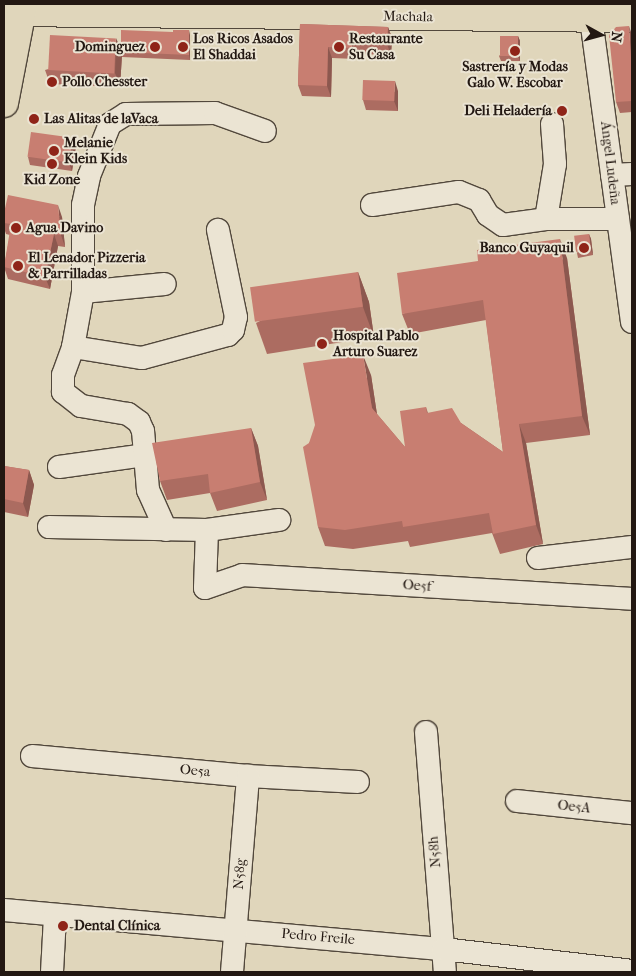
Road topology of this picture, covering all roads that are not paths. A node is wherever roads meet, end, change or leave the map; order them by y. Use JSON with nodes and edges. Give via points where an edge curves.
{"nodes":[{"id":1,"x":16,"y":9,"type":"edge"},
{"id":2,"x":590,"y":11,"type":"edge"},
{"id":3,"x":632,"y":18,"type":"edge"},
{"id":4,"x":4,"y":103,"type":"edge"},
{"id":5,"x":552,"y":124,"type":"dead end"},
{"id":6,"x":266,"y":130,"type":"dead end"},
{"id":7,"x":622,"y":174,"type":"edge"},
{"id":8,"x":372,"y":205,"type":"dead end"},
{"id":9,"x":546,"y":219,"type":"junction"},
{"id":10,"x":618,"y":219,"type":"junction"},
{"id":11,"x":218,"y":230,"type":"dead end"},
{"id":12,"x":165,"y":284,"type":"dead end"},
{"id":13,"x":83,"y":292,"type":"junction"},
{"id":14,"x":632,"y":322,"type":"edge"},
{"id":15,"x":73,"y":347,"type":"junction"},
{"id":16,"x":146,"y":455,"type":"junction"},
{"id":17,"x":59,"y":467,"type":"dead end"},
{"id":18,"x":279,"y":520,"type":"dead end"},
{"id":19,"x":49,"y":526,"type":"dead end"},
{"id":20,"x":166,"y":530,"type":"junction"},
{"id":21,"x":208,"y":530,"type":"junction"},
{"id":22,"x":632,"y":547,"type":"edge"},
{"id":23,"x":538,"y":558,"type":"dead end"},
{"id":24,"x":632,"y":599,"type":"edge"},
{"id":25,"x":426,"y":732,"type":"dead end"},
{"id":26,"x":32,"y":756,"type":"dead end"},
{"id":27,"x":248,"y":776,"type":"junction"},
{"id":28,"x":358,"y":782,"type":"dead end"},
{"id":29,"x":517,"y":800,"type":"dead end"},
{"id":30,"x":632,"y":813,"type":"edge"},
{"id":31,"x":4,"y":910,"type":"edge"},
{"id":32,"x":55,"y":916,"type":"junction"},
{"id":33,"x":236,"y":930,"type":"junction"},
{"id":34,"x":443,"y":949,"type":"junction"},
{"id":35,"x":632,"y":971,"type":"edge"},
{"id":36,"x":52,"y":972,"type":"edge"},
{"id":37,"x":232,"y":972,"type":"edge"},
{"id":38,"x":445,"y":972,"type":"edge"}],
"edges":[{"from":1,"to":2,"type":"main road","name":"Machala"},
{"from":1,"to":4,"type":"main road"},
{"from":2,"to":3,"type":"main road","name":"Machala"},
{"from":2,"to":7,"type":"street","name":"Ángel Ludeña"},
{"from":5,"to":9,"type":"street","via":[[555,164]]},
{"from":6,"to":13,"type":"street","via":[[229,117],[200,112],[126,114],[110,124],[89,176],[83,205]]},
{"from":7,"to":10,"type":"street","name":"Ángel Ludeña"},
{"from":8,"to":9,"type":"street","via":[[458,192],[479,200],[488,214],[503,225]]},
{"from":9,"to":10,"type":"street"},
{"from":10,"to":14,"type":"street","name":"Ángel Ludeña"},
{"from":11,"to":15,"type":"street","via":[[236,317],[233,330],[228,335],[142,358]]},
{"from":12,"to":13,"type":"street"},
{"from":13,"to":15,"type":"street"},
{"from":15,"to":16,"type":"street","via":[[63,375],[63,392],[81,406],[134,417],[143,432]]},
{"from":16,"to":17,"type":"street"},
{"from":16,"to":20,"type":"street","via":[[148,490]]},
{"from":18,"to":21,"type":"street"},
{"from":19,"to":20,"type":"street"},
{"from":20,"to":21,"type":"street"},
{"from":21,"to":24,"type":"street","name":"Oe5f","via":[[205,588],[242,575]]},
{"from":22,"to":23,"type":"street"},
{"from":25,"to":34,"type":"street","name":"N58h"},
{"from":26,"to":27,"type":"street","name":"Oe5a"},
{"from":27,"to":28,"type":"street","name":"Oe5a"},
{"from":27,"to":33,"type":"street","name":"N58g"},
{"from":29,"to":30,"type":"street","name":"Oe5A"},
{"from":31,"to":32,"type":"street","name":"Pedro Freile"},
{"from":32,"to":33,"type":"street","name":"Pedro Freile"},
{"from":32,"to":36,"type":"street"},
{"from":33,"to":34,"type":"street","name":"Pedro Freile"},
{"from":33,"to":37,"type":"street","name":"N58g"},
{"from":34,"to":35,"type":"street","name":"Pedro Freile"},
{"from":34,"to":38,"type":"street","name":"N58h"}]}
